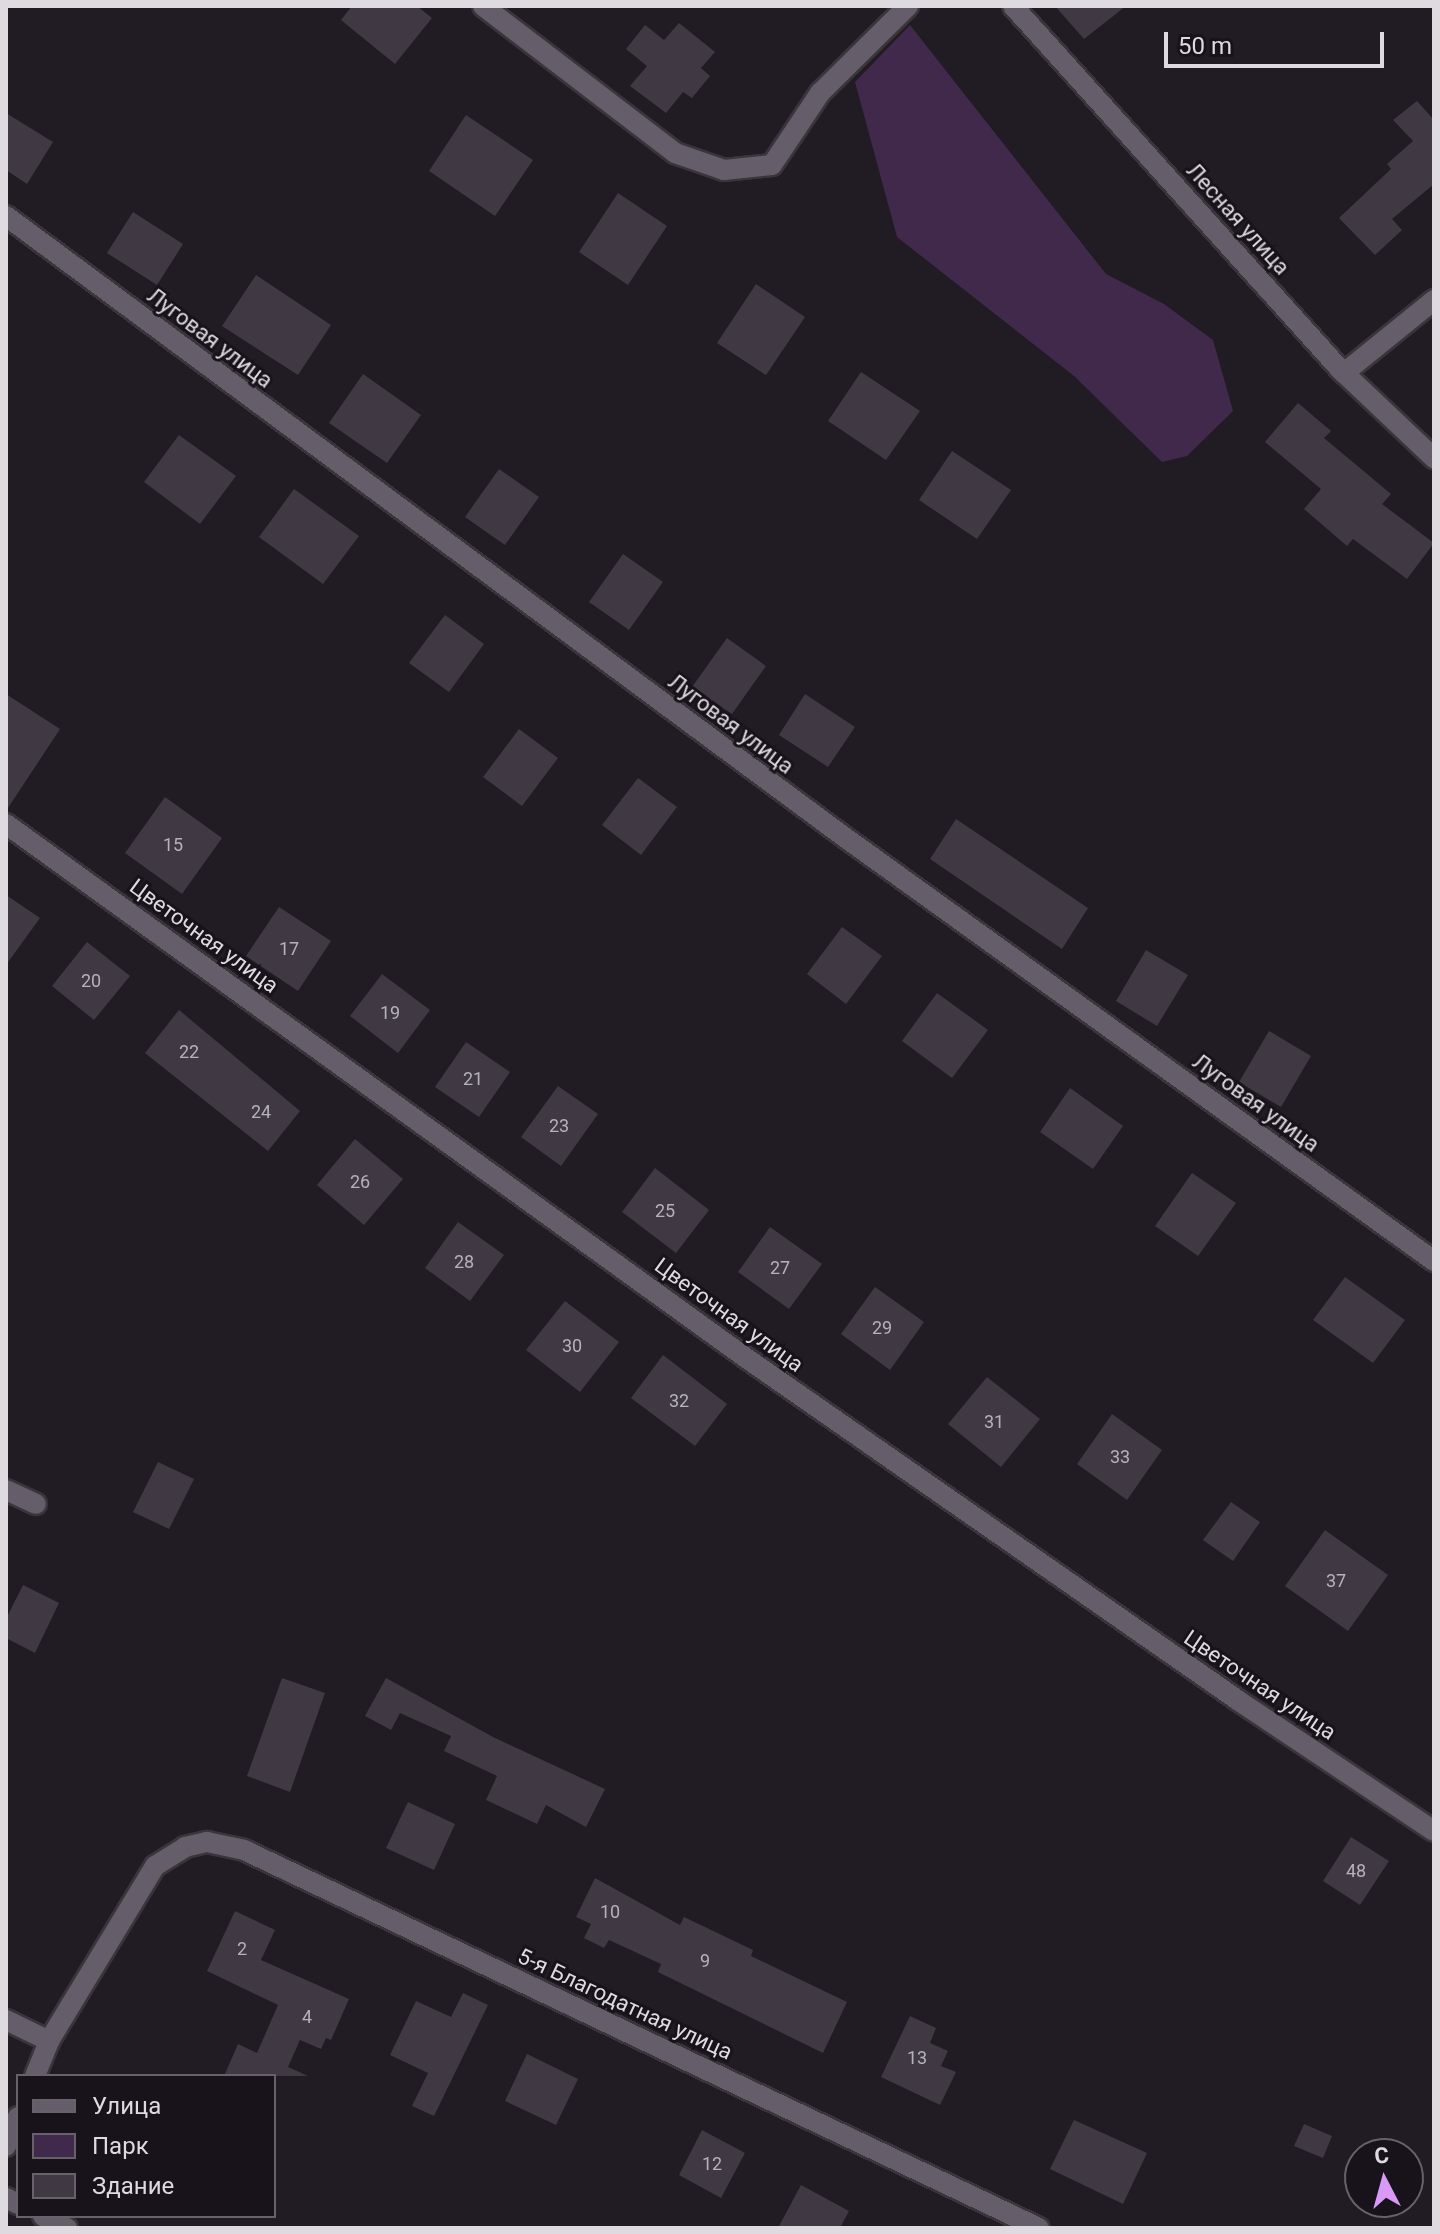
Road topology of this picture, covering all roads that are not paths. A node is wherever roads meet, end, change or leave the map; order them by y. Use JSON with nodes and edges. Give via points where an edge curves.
{"nodes":[{"id":1,"x":483,"y":6,"type":"edge"},
{"id":2,"x":908,"y":6,"type":"edge"},
{"id":3,"x":1013,"y":6,"type":"edge"},
{"id":4,"x":6,"y":216,"type":"edge"},
{"id":5,"x":1434,"y":300,"type":"edge"},
{"id":6,"x":1344,"y":373,"type":"junction"},
{"id":7,"x":1434,"y":458,"type":"edge"},
{"id":8,"x":6,"y":824,"type":"edge"},
{"id":9,"x":1434,"y":1261,"type":"edge"},
{"id":10,"x":6,"y":1490,"type":"edge"},
{"id":11,"x":36,"y":1504,"type":"dead end"},
{"id":12,"x":1434,"y":1831,"type":"edge"},
{"id":13,"x":6,"y":2020,"type":"edge"},
{"id":14,"x":49,"y":2041,"type":"junction"},
{"id":15,"x":36,"y":2074,"type":"edge"},
{"id":16,"x":16,"y":2122,"type":"edge"},
{"id":17,"x":6,"y":2146,"type":"edge"},
{"id":18,"x":47,"y":2218,"type":"edge"},
{"id":19,"x":67,"y":2228,"type":"edge"},
{"id":20,"x":1039,"y":2228,"type":"edge"}],
"edges":[{"from":1,"to":2,"type":"street","via":[[675,153],[724,170],[772,165],[820,93]]},
{"from":3,"to":6,"type":"street","name":"Лесная улица"},
{"from":4,"to":9,"type":"street","name":"Луговая улица","via":[[843,836]]},
{"from":5,"to":6,"type":"street"},
{"from":6,"to":7,"type":"street","name":"Лесная улица"},
{"from":8,"to":12,"type":"street","name":"Цветочная улица","via":[[749,1360]]},
{"from":10,"to":11,"type":"street"},
{"from":13,"to":14,"type":"street"},
{"from":14,"to":15,"type":"street"},
{"from":14,"to":20,"type":"street","name":"5-я Благодатная улица","via":[[155,1866],[185,1847],[207,1842],[244,1850]]},
{"from":16,"to":17,"type":"street"},
{"from":18,"to":19,"type":"street"}]}
